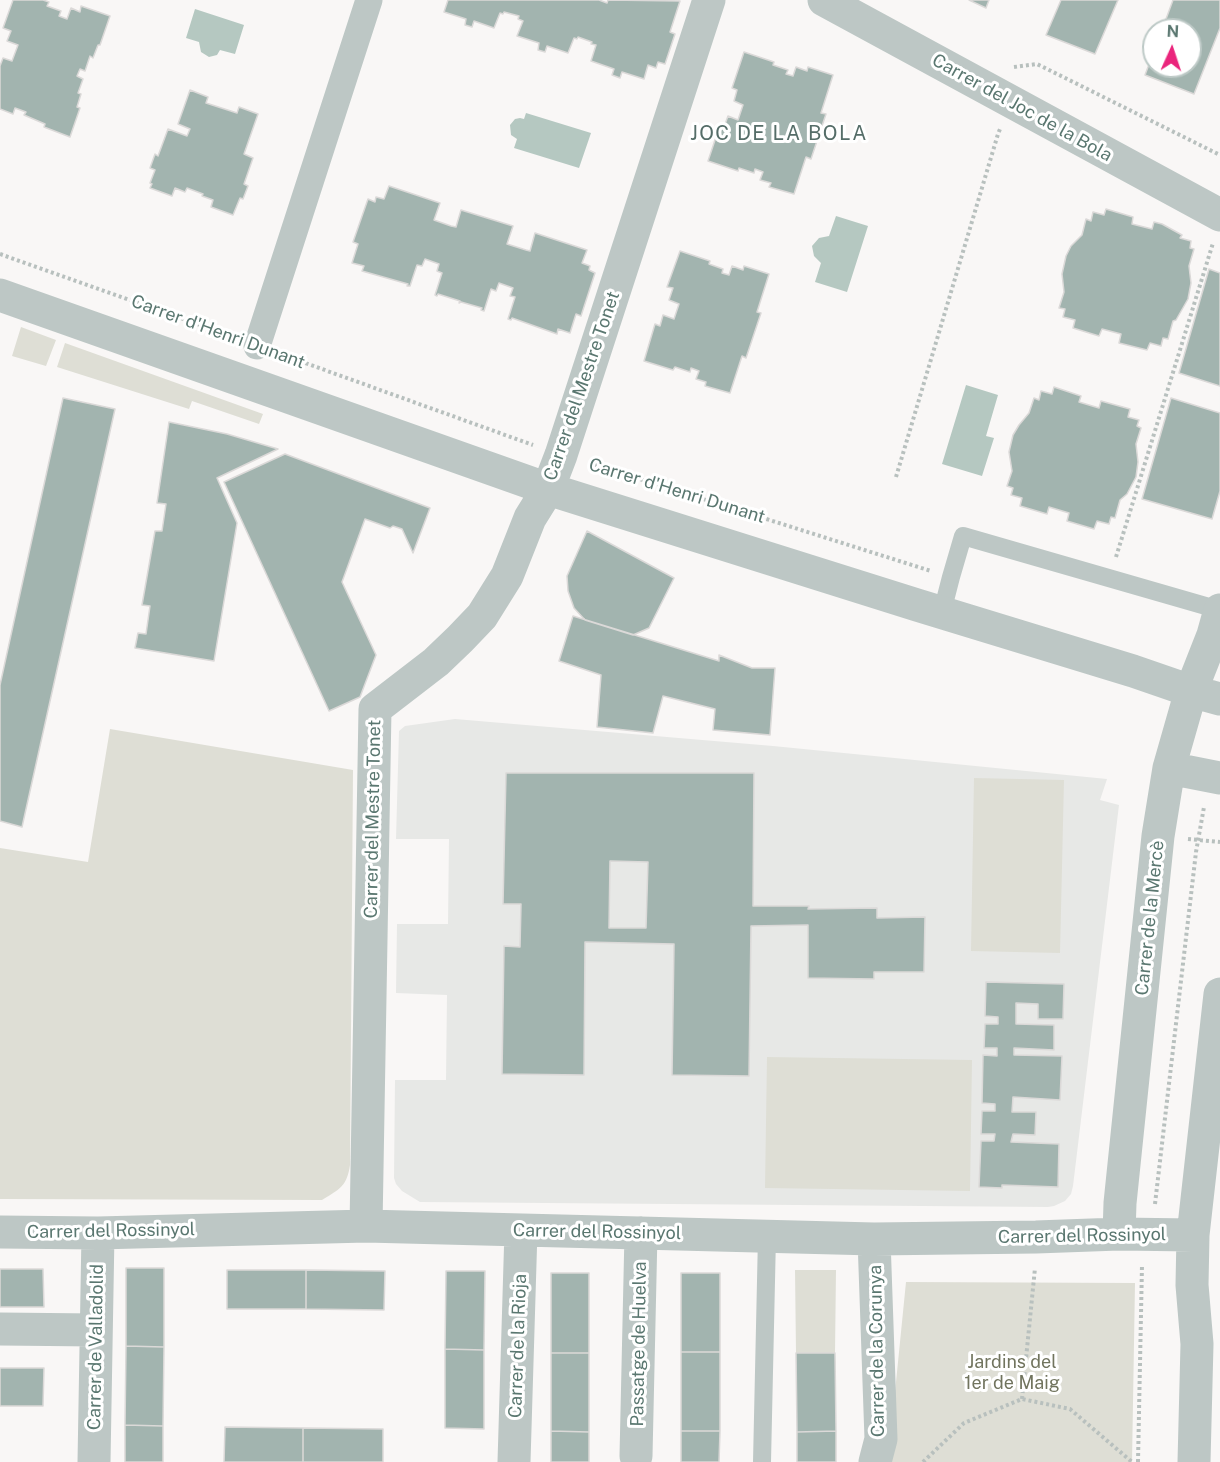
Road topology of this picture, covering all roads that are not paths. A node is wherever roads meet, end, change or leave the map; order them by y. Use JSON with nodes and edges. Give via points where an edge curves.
{"nodes":[{"id":1,"x":369,"y":0,"type":"edge"},
{"id":2,"x":710,"y":0,"type":"edge"},
{"id":3,"x":832,"y":2,"type":"edge"},
{"id":4,"x":1220,"y":215,"type":"edge"},
{"id":5,"x":0,"y":295,"type":"edge"},
{"id":6,"x":257,"y":346,"type":"road end"},
{"id":7,"x":548,"y":489,"type":"junction"},
{"id":8,"x":1220,"y":610,"type":"edge"},
{"id":9,"x":942,"y":612,"type":"junction"},
{"id":10,"x":1205,"y":695,"type":"edge"},
{"id":11,"x":1169,"y":768,"type":"junction"},
{"id":12,"x":1212,"y":791,"type":"edge"},
{"id":13,"x":1220,"y":994,"type":"edge"},
{"id":14,"x":366,"y":1226,"type":"junction"},
{"id":15,"x":1139,"y":1226,"type":"junction"},
{"id":16,"x":521,"y":1230,"type":"junction"},
{"id":17,"x":0,"y":1232,"type":"edge"},
{"id":18,"x":98,"y":1233,"type":"junction"},
{"id":19,"x":641,"y":1233,"type":"junction"},
{"id":20,"x":1193,"y":1234,"type":"junction"},
{"id":21,"x":767,"y":1236,"type":"junction"},
{"id":22,"x":874,"y":1239,"type":"junction"},
{"id":23,"x":0,"y":1329,"type":"edge"},
{"id":24,"x":96,"y":1330,"type":"junction"},
{"id":25,"x":636,"y":1456,"type":"dead end"},
{"id":26,"x":94,"y":1462,"type":"edge"},
{"id":27,"x":514,"y":1462,"type":"edge"},
{"id":28,"x":762,"y":1462,"type":"edge"},
{"id":29,"x":876,"y":1462,"type":"edge"},
{"id":30,"x":1194,"y":1462,"type":"edge"}],
"edges":[{"from":1,"to":6,"type":"street"},
{"from":2,"to":7,"type":"street","name":"Carrer del Mestre Tonet"},
{"from":3,"to":4,"type":"street","name":"Carrer del Joc de la Bola"},
{"from":5,"to":7,"type":"street","name":"Carrer d'Henri Dunant"},
{"from":7,"to":9,"type":"street","name":"Carrer d'Henri Dunant"},
{"from":7,"to":14,"type":"street","name":"Carrer del Mestre Tonet","via":[[530,518],[507,576],[482,616],[436,662],[375,709]]},
{"from":8,"to":9,"type":"lane","via":[[963,536]]},
{"from":8,"to":10,"type":"street","name":"Carrer de la Mercè"},
{"from":9,"to":10,"type":"street","name":"Carrer d'Henri Dunant"},
{"from":10,"to":11,"type":"street","name":"Carrer de la Mercè"},
{"from":11,"to":12,"type":"street"},
{"from":11,"to":15,"type":"street","name":"Carrer de la Mercè","via":[[1158,836],[1120,1203]]},
{"from":13,"to":20,"type":"street"},
{"from":14,"to":16,"type":"street","name":"Carrer del Rossinyol"},
{"from":14,"to":18,"type":"street","name":"Carrer del Rossinyol"},
{"from":15,"to":20,"type":"street","name":"Carrer del Rossinyol"},
{"from":15,"to":22,"type":"street","name":"Carrer del Rossinyol","via":[[1036,1237]]},
{"from":16,"to":19,"type":"street","name":"Carrer del Rossinyol"},
{"from":16,"to":27,"type":"street","name":"Carrer de la Rioja"},
{"from":17,"to":18,"type":"street","name":"Carrer del Rossinyol"},
{"from":18,"to":24,"type":"street","name":"Carrer de Valladolid"},
{"from":19,"to":21,"type":"street","name":"Carrer del Rossinyol"},
{"from":19,"to":25,"type":"street","name":"Passatge de Huelva"},
{"from":20,"to":30,"type":"street","via":[[1197,1344]]},
{"from":21,"to":22,"type":"street","name":"Carrer del Rossinyol"},
{"from":21,"to":28,"type":"lane"},
{"from":22,"to":29,"type":"street","name":"Carrer de la Corunya","via":[[881,1439]]},
{"from":23,"to":24,"type":"street"},
{"from":24,"to":26,"type":"street","name":"Carrer de Valladolid"}]}
